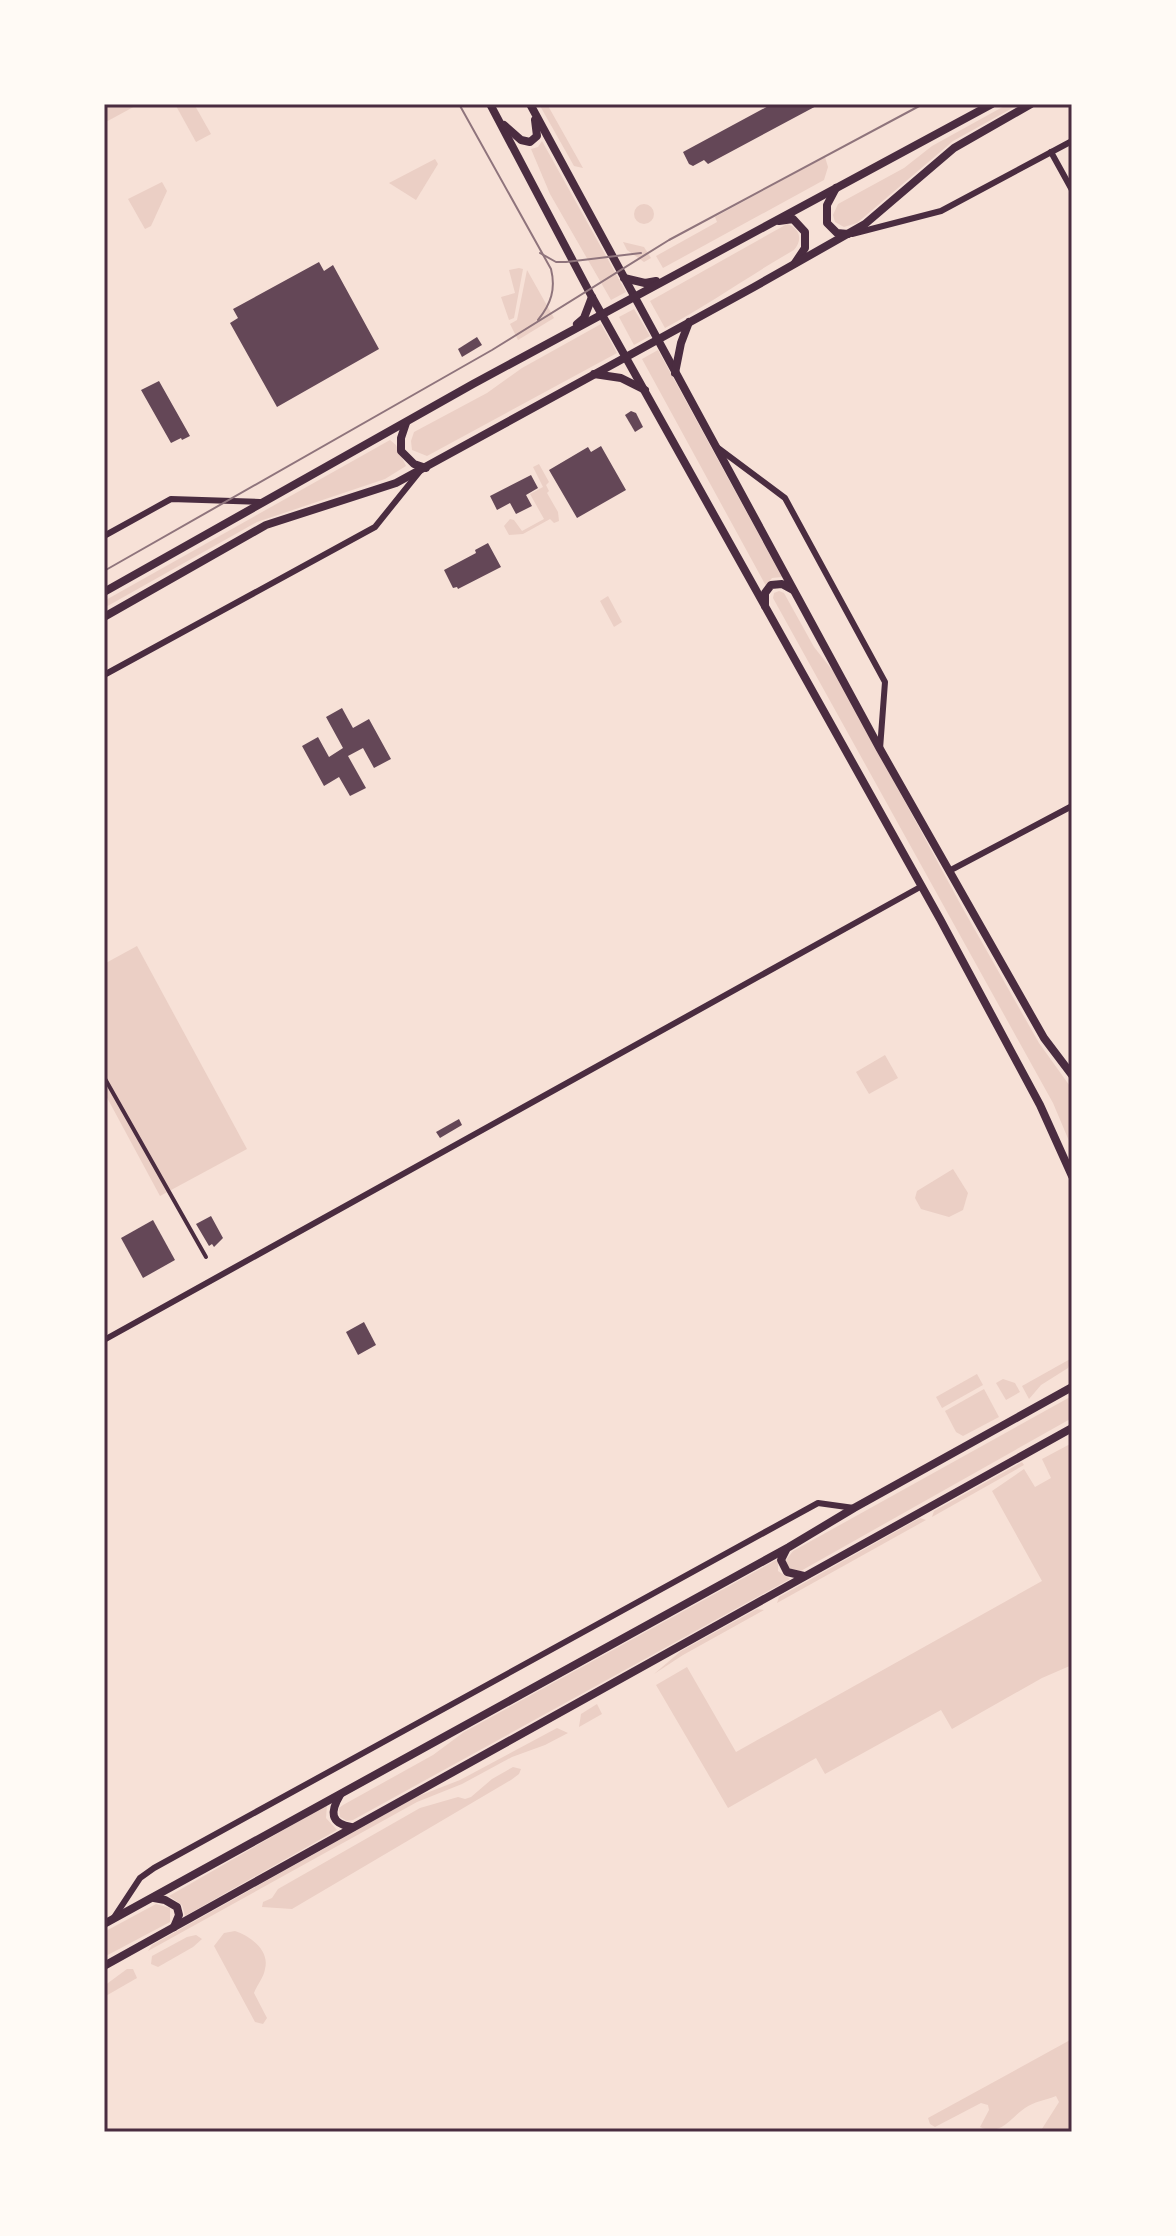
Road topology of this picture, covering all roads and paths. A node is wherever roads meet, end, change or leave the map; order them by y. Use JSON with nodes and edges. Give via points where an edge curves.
{"nodes":[{"id":1,"x":490,"y":104,"type":"edge"},
{"id":2,"x":530,"y":104,"type":"edge"},
{"id":3,"x":992,"y":104,"type":"edge"},
{"id":4,"x":1031,"y":104,"type":"edge"},
{"id":5,"x":498,"y":119,"type":"junction"},
{"id":6,"x":1072,"y":141,"type":"edge"},
{"id":7,"x":1051,"y":152,"type":"junction"},
{"id":8,"x":836,"y":188,"type":"junction"},
{"id":9,"x":1072,"y":190,"type":"edge"},
{"id":10,"x":771,"y":222,"type":"junction"},
{"id":11,"x":848,"y":234,"type":"junction"},
{"id":12,"x":794,"y":264,"type":"junction"},
{"id":13,"x":624,"y":278,"type":"junction"},
{"id":14,"x":665,"y":279,"type":"junction"},
{"id":15,"x":592,"y":297,"type":"junction"},
{"id":16,"x":634,"y":297,"type":"junction"},
{"id":17,"x":603,"y":314,"type":"junction"},
{"id":18,"x":689,"y":322,"type":"junction"},
{"id":19,"x":569,"y":332,"type":"junction"},
{"id":20,"x":656,"y":339,"type":"junction"},
{"id":21,"x":626,"y":355,"type":"junction"},
{"id":22,"x":675,"y":373,"type":"junction"},
{"id":23,"x":594,"y":374,"type":"junction"},
{"id":24,"x":645,"y":390,"type":"junction"},
{"id":25,"x":407,"y":423,"type":"junction"},
{"id":26,"x":715,"y":446,"type":"junction"},
{"id":27,"x":423,"y":469,"type":"junction"},
{"id":28,"x":260,"y":502,"type":"junction"},
{"id":29,"x":104,"y":536,"type":"edge"},
{"id":30,"x":794,"y":590,"type":"junction"},
{"id":31,"x":104,"y":592,"type":"edge"},
{"id":32,"x":765,"y":607,"type":"junction"},
{"id":33,"x":104,"y":617,"type":"edge"},
{"id":34,"x":104,"y":675,"type":"edge"},
{"id":35,"x":880,"y":749,"type":"junction"},
{"id":36,"x":1072,"y":806,"type":"edge"},
{"id":37,"x":949,"y":871,"type":"junction"},
{"id":38,"x":922,"y":886,"type":"junction"},
{"id":39,"x":1072,"y":1075,"type":"edge"},
{"id":40,"x":104,"y":1077,"type":"edge"},
{"id":41,"x":1072,"y":1176,"type":"edge"},
{"id":42,"x":206,"y":1257,"type":"dead end"},
{"id":43,"x":104,"y":1340,"type":"edge"},
{"id":44,"x":1072,"y":1387,"type":"edge"},
{"id":45,"x":1072,"y":1428,"type":"edge"},
{"id":46,"x":854,"y":1508,"type":"junction"},
{"id":47,"x":789,"y":1547,"type":"junction"},
{"id":48,"x":808,"y":1575,"type":"junction"},
{"id":49,"x":340,"y":1795,"type":"junction"},
{"id":50,"x":351,"y":1827,"type":"junction"},
{"id":51,"x":152,"y":1898,"type":"junction"},
{"id":52,"x":108,"y":1922,"type":"edge"},
{"id":53,"x":173,"y":1927,"type":"junction"},
{"id":54,"x":104,"y":1966,"type":"edge"}],
"edges":[{"from":1,"to":5,"type":"main road"},
{"from":2,"to":5,"type":"main road","via":[[538,132],[532,142],[521,140]]},
{"from":2,"to":13,"type":"main road"},
{"from":3,"to":8,"type":"main road"},
{"from":4,"to":11,"type":"main road","via":[[954,148]]},
{"from":5,"to":15,"type":"main road"},
{"from":6,"to":7,"type":"street"},
{"from":7,"to":9,"type":"street"},
{"from":7,"to":11,"type":"street","via":[[941,211]]},
{"from":8,"to":10,"type":"main road"},
{"from":8,"to":11,"type":"main road","via":[[827,205],[827,223],[837,233]]},
{"from":10,"to":12,"type":"main road","via":[[793,219],[805,232],[805,248]]},
{"from":10,"to":14,"type":"main road"},
{"from":11,"to":12,"type":"main road"},
{"from":12,"to":18,"type":"main road"},
{"from":13,"to":14,"type":"main road","via":[[645,283]]},
{"from":13,"to":16,"type":"main road"},
{"from":14,"to":16,"type":"main road"},
{"from":15,"to":17,"type":"main road"},
{"from":15,"to":19,"type":"main road","via":[[584,318]]},
{"from":16,"to":17,"type":"main road"},
{"from":16,"to":20,"type":"main road"},
{"from":17,"to":19,"type":"main road"},
{"from":17,"to":21,"type":"main road"},
{"from":18,"to":20,"type":"main road"},
{"from":18,"to":22,"type":"main road"},
{"from":19,"to":25,"type":"main road"},
{"from":20,"to":21,"type":"main road"},
{"from":20,"to":22,"type":"main road"},
{"from":21,"to":23,"type":"main road"},
{"from":21,"to":24,"type":"main road"},
{"from":22,"to":26,"type":"main road"},
{"from":23,"to":24,"type":"main road","via":[[621,378]]},
{"from":23,"to":27,"type":"main road"},
{"from":24,"to":32,"type":"main road"},
{"from":25,"to":27,"type":"main road","via":[[401,451]]},
{"from":25,"to":28,"type":"main road"},
{"from":26,"to":30,"type":"main road"},
{"from":26,"to":35,"type":"street","via":[[785,498],[885,682]]},
{"from":27,"to":33,"type":"main road","via":[[396,483],[266,525]]},
{"from":27,"to":34,"type":"street","via":[[375,527]]},
{"from":28,"to":29,"type":"street","via":[[171,499]]},
{"from":28,"to":31,"type":"main road"},
{"from":30,"to":32,"type":"main road","via":[[771,585]]},
{"from":30,"to":35,"type":"main road"},
{"from":32,"to":38,"type":"main road"},
{"from":35,"to":37,"type":"main road"},
{"from":36,"to":37,"type":"street"},
{"from":37,"to":39,"type":"main road","via":[[1044,1038]]},
{"from":38,"to":41,"type":"main road","via":[[1040,1105]]},
{"from":38,"to":43,"type":"street"},
{"from":40,"to":42,"type":"street"},
{"from":44,"to":46,"type":"main road"},
{"from":45,"to":48,"type":"main road"},
{"from":46,"to":47,"type":"main road"},
{"from":46,"to":52,"type":"street","via":[[818,1503],[154,1868],[140,1878]]},
{"from":47,"to":48,"type":"main road","via":[[782,1565],[795,1576]]},
{"from":47,"to":49,"type":"main road"},
{"from":48,"to":50,"type":"main road"},
{"from":49,"to":50,"type":"main road","via":[[333,1807],[334,1821]]},
{"from":49,"to":51,"type":"main road"},
{"from":50,"to":53,"type":"main road"},
{"from":51,"to":52,"type":"main road"},
{"from":51,"to":53,"type":"main road","via":[[174,1904],[179,1915]]},
{"from":53,"to":54,"type":"main road"}]}
